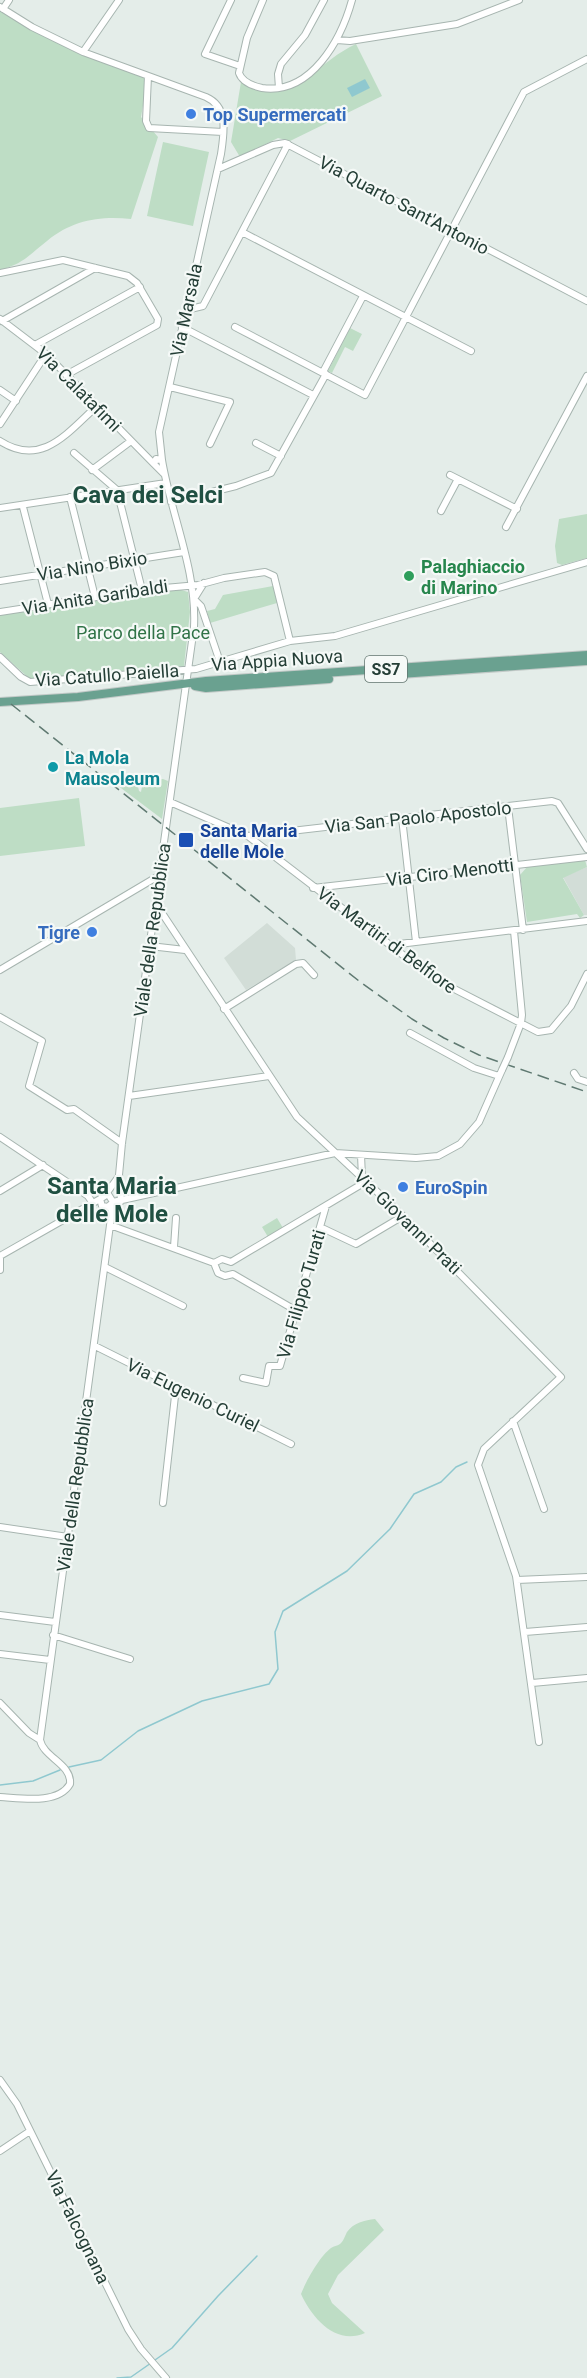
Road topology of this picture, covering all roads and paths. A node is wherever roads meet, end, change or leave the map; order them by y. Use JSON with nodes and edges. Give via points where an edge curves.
{"nodes":[{"id":1,"x":9,"y":0,"type":"edge"},
{"id":2,"x":118,"y":0,"type":"edge"},
{"id":3,"x":231,"y":0,"type":"edge"},
{"id":4,"x":263,"y":0,"type":"edge"},
{"id":5,"x":324,"y":0,"type":"edge"},
{"id":6,"x":352,"y":0,"type":"edge"},
{"id":7,"x":519,"y":0,"type":"edge"},
{"id":8,"x":1,"y":8,"type":"edge"},
{"id":9,"x":337,"y":40,"type":"junction"},
{"id":10,"x":83,"y":52,"type":"junction"},
{"id":11,"x":587,"y":59,"type":"edge"},
{"id":12,"x":240,"y":66,"type":"junction"},
{"id":13,"x":148,"y":76,"type":"junction"},
{"id":14,"x":279,"y":88,"type":"junction"},
{"id":15,"x":223,"y":132,"type":"junction"},
{"id":16,"x":288,"y":144,"type":"junction"},
{"id":17,"x":218,"y":169,"type":"junction"},
{"id":18,"x":453,"y":230,"type":"junction"},
{"id":19,"x":242,"y":232,"type":"junction"},
{"id":20,"x":95,"y":268,"type":"junction"},
{"id":21,"x":0,"y":273,"type":"edge"},
{"id":22,"x":140,"y":287,"type":"junction"},
{"id":23,"x":363,"y":296,"type":"junction"},
{"id":24,"x":587,"y":301,"type":"edge"},
{"id":25,"x":186,"y":310,"type":"junction"},
{"id":26,"x":406,"y":318,"type":"junction"},
{"id":27,"x":1,"y":320,"type":"edge"},
{"id":28,"x":182,"y":327,"type":"junction"},
{"id":29,"x":235,"y":327,"type":"dead end"},
{"id":30,"x":35,"y":345,"type":"junction"},
{"id":31,"x":471,"y":351,"type":"dead end"},
{"id":32,"x":46,"y":354,"type":"junction"},
{"id":33,"x":325,"y":373,"type":"junction"},
{"id":34,"x":66,"y":375,"type":"junction"},
{"id":35,"x":587,"y":376,"type":"edge"},
{"id":36,"x":170,"y":387,"type":"junction"},
{"id":37,"x":0,"y":390,"type":"edge"},
{"id":38,"x":313,"y":395,"type":"junction"},
{"id":39,"x":16,"y":400,"type":"junction"},
{"id":40,"x":96,"y":406,"type":"junction"},
{"id":41,"x":0,"y":424,"type":"edge"},
{"id":42,"x":0,"y":441,"type":"edge"},
{"id":43,"x":131,"y":441,"type":"junction"},
{"id":44,"x":256,"y":443,"type":"dead end"},
{"id":45,"x":210,"y":444,"type":"dead end"},
{"id":46,"x":74,"y":453,"type":"dead end"},
{"id":47,"x":280,"y":456,"type":"junction"},
{"id":48,"x":157,"y":461,"type":"junction"},
{"id":49,"x":92,"y":470,"type":"junction"},
{"id":50,"x":450,"y":475,"type":"dead end"},
{"id":51,"x":458,"y":479,"type":"junction"},
{"id":52,"x":166,"y":483,"type":"junction"},
{"id":53,"x":117,"y":490,"type":"junction"},
{"id":54,"x":70,"y":497,"type":"junction"},
{"id":55,"x":171,"y":502,"type":"junction"},
{"id":56,"x":23,"y":507,"type":"junction"},
{"id":57,"x":0,"y":508,"type":"edge"},
{"id":58,"x":517,"y":509,"type":"junction"},
{"id":59,"x":441,"y":511,"type":"dead end"},
{"id":60,"x":506,"y":527,"type":"dead end"},
{"id":61,"x":184,"y":552,"type":"junction"},
{"id":62,"x":135,"y":559,"type":"junction"},
{"id":63,"x":587,"y":562,"type":"edge"},
{"id":64,"x":88,"y":567,"type":"junction"},
{"id":65,"x":40,"y":574,"type":"junction"},
{"id":66,"x":0,"y":581,"type":"edge"},
{"id":67,"x":204,"y":583,"type":"junction"},
{"id":68,"x":190,"y":585,"type":"junction"},
{"id":69,"x":142,"y":590,"type":"junction"},
{"id":70,"x":95,"y":597,"type":"junction"},
{"id":71,"x":194,"y":599,"type":"junction"},
{"id":72,"x":48,"y":604,"type":"junction"},
{"id":73,"x":0,"y":611,"type":"edge"},
{"id":74,"x":290,"y":641,"type":"junction"},
{"id":75,"x":587,"y":655,"type":"edge"},
{"id":76,"x":0,"y":657,"type":"edge"},
{"id":77,"x":587,"y":661,"type":"edge"},
{"id":78,"x":220,"y":662,"type":"junction"},
{"id":79,"x":192,"y":669,"type":"junction"},
{"id":80,"x":186,"y":685,"type":"junction"},
{"id":81,"x":0,"y":699,"type":"edge"},
{"id":82,"x":170,"y":802,"type":"junction"},
{"id":83,"x":508,"y":807,"type":"junction"},
{"id":84,"x":402,"y":818,"type":"junction"},
{"id":85,"x":248,"y":836,"type":"junction"},
{"id":86,"x":587,"y":849,"type":"edge"},
{"id":87,"x":587,"y":857,"type":"edge"},
{"id":88,"x":515,"y":865,"type":"junction"},
{"id":89,"x":160,"y":875,"type":"junction"},
{"id":90,"x":408,"y":877,"type":"junction"},
{"id":91,"x":313,"y":888,"type":"junction"},
{"id":92,"x":156,"y":904,"type":"junction"},
{"id":93,"x":587,"y":921,"type":"edge"},
{"id":94,"x":524,"y":930,"type":"junction"},
{"id":95,"x":514,"y":931,"type":"junction"},
{"id":96,"x":416,"y":942,"type":"junction"},
{"id":97,"x":391,"y":945,"type":"junction"},
{"id":98,"x":150,"y":946,"type":"junction"},
{"id":99,"x":185,"y":950,"type":"junction"},
{"id":100,"x":0,"y":970,"type":"edge"},
{"id":101,"x":314,"y":975,"type":"dead end"},
{"id":102,"x":586,"y":976,"type":"edge"},
{"id":103,"x":224,"y":1009,"type":"junction"},
{"id":104,"x":0,"y":1017,"type":"edge"},
{"id":105,"x":521,"y":1023,"type":"junction"},
{"id":106,"x":410,"y":1033,"type":"dead end"},
{"id":107,"x":500,"y":1073,"type":"junction"},
{"id":108,"x":574,"y":1073,"type":"dead end"},
{"id":109,"x":269,"y":1076,"type":"junction"},
{"id":110,"x":587,"y":1082,"type":"edge"},
{"id":111,"x":129,"y":1096,"type":"junction"},
{"id":112,"x":0,"y":1137,"type":"edge"},
{"id":113,"x":122,"y":1143,"type":"junction"},
{"id":114,"x":335,"y":1153,"type":"junction"},
{"id":115,"x":361,"y":1155,"type":"junction"},
{"id":116,"x":43,"y":1165,"type":"junction"},
{"id":117,"x":119,"y":1175,"type":"junction"},
{"id":118,"x":364,"y":1179,"type":"junction"},
{"id":119,"x":0,"y":1191,"type":"edge"},
{"id":120,"x":103,"y":1197,"type":"junction"},
{"id":121,"x":121,"y":1201,"type":"junction"},
{"id":122,"x":92,"y":1202,"type":"junction"},
{"id":123,"x":113,"y":1203,"type":"junction"},
{"id":124,"x":326,"y":1206,"type":"junction"},
{"id":125,"x":104,"y":1207,"type":"junction"},
{"id":126,"x":403,"y":1216,"type":"junction"},
{"id":127,"x":176,"y":1218,"type":"dead end"},
{"id":128,"x":110,"y":1224,"type":"junction"},
{"id":129,"x":320,"y":1227,"type":"junction"},
{"id":130,"x":174,"y":1247,"type":"junction"},
{"id":131,"x":0,"y":1256,"type":"edge"},
{"id":132,"x":214,"y":1263,"type":"junction"},
{"id":133,"x":105,"y":1267,"type":"junction"},
{"id":134,"x":0,"y":1270,"type":"edge"},
{"id":135,"x":183,"y":1306,"type":"dead end"},
{"id":136,"x":295,"y":1310,"type":"junction"},
{"id":137,"x":95,"y":1346,"type":"junction"},
{"id":138,"x":243,"y":1378,"type":"dead end"},
{"id":139,"x":176,"y":1387,"type":"junction"},
{"id":140,"x":513,"y":1421,"type":"junction"},
{"id":141,"x":291,"y":1444,"type":"dead end"},
{"id":142,"x":163,"y":1503,"type":"dead end"},
{"id":143,"x":544,"y":1509,"type":"dead end"},
{"id":144,"x":0,"y":1527,"type":"edge"},
{"id":145,"x":68,"y":1537,"type":"junction"},
{"id":146,"x":587,"y":1577,"type":"edge"},
{"id":147,"x":517,"y":1580,"type":"junction"},
{"id":148,"x":0,"y":1615,"type":"edge"},
{"id":149,"x":55,"y":1622,"type":"junction"},
{"id":150,"x":587,"y":1626,"type":"edge"},
{"id":151,"x":525,"y":1632,"type":"junction"},
{"id":152,"x":53,"y":1635,"type":"junction"},
{"id":153,"x":0,"y":1654,"type":"edge"},
{"id":154,"x":130,"y":1659,"type":"dead end"},
{"id":155,"x":50,"y":1660,"type":"junction"},
{"id":156,"x":587,"y":1678,"type":"edge"},
{"id":157,"x":532,"y":1683,"type":"junction"},
{"id":158,"x":0,"y":1703,"type":"edge"},
{"id":159,"x":539,"y":1742,"type":"dead end"},
{"id":160,"x":42,"y":1744,"type":"junction"},
{"id":161,"x":0,"y":1797,"type":"edge"},
{"id":162,"x":0,"y":2080,"type":"edge"},
{"id":163,"x":30,"y":2131,"type":"junction"},
{"id":164,"x":0,"y":2151,"type":"edge"},
{"id":165,"x":166,"y":2378,"type":"edge"}],
"edges":[{"from":1,"to":8,"type":"street"},
{"from":2,"to":10,"type":"street"},
{"from":3,"to":12,"type":"street","via":[[205,54]]},
{"from":4,"to":12,"type":"street"},
{"from":5,"to":14,"type":"street","via":[[305,35],[281,64]]},
{"from":6,"to":9,"type":"street"},
{"from":7,"to":9,"type":"street","via":[[450,26]]},
{"from":8,"to":10,"type":"street"},
{"from":9,"to":14,"type":"street","via":[[312,70],[294,84]]},
{"from":10,"to":13,"type":"street"},
{"from":11,"to":18,"type":"street","via":[[524,92]]},
{"from":12,"to":14,"type":"street","via":[[240,77],[251,84]]},
{"from":13,"to":15,"type":"street","via":[[213,100],[221,110]]},
{"from":13,"to":15,"type":"street","via":[[149,128]]},
{"from":15,"to":17,"type":"street","name":"Via Marsala"},
{"from":16,"to":17,"type":"street","via":[[276,144]]},
{"from":16,"to":18,"type":"street","name":"Via Quarto Sant'Antonio"},
{"from":16,"to":19,"type":"street"},
{"from":17,"to":25,"type":"street","name":"Via Marsala"},
{"from":18,"to":24,"type":"street","name":"Via Quarto Sant'Antonio"},
{"from":18,"to":26,"type":"street"},
{"from":19,"to":23,"type":"street"},
{"from":19,"to":25,"type":"street","via":[[203,307]]},
{"from":20,"to":21,"type":"street","via":[[61,260]]},
{"from":20,"to":22,"type":"street","via":[[130,277]]},
{"from":20,"to":27,"type":"street"},
{"from":22,"to":30,"type":"street"},
{"from":22,"to":34,"type":"street","via":[[158,320],[156,326]]},
{"from":23,"to":26,"type":"street"},
{"from":23,"to":33,"type":"street"},
{"from":25,"to":28,"type":"street","name":"Via Marsala"},
{"from":26,"to":31,"type":"street"},
{"from":26,"to":33,"type":"street","via":[[365,395]]},
{"from":27,"to":30,"type":"street","name":"Via Calatafimi"},
{"from":28,"to":36,"type":"street","name":"Via Marsala"},
{"from":28,"to":38,"type":"street"},
{"from":29,"to":33,"type":"street"},
{"from":30,"to":32,"type":"street","name":"Via Calatafimi"},
{"from":32,"to":34,"type":"street","name":"Via Calatafimi"},
{"from":32,"to":39,"type":"street"},
{"from":33,"to":38,"type":"street"},
{"from":34,"to":40,"type":"street","name":"Via Calatafimi"},
{"from":35,"to":58,"type":"street"},
{"from":36,"to":45,"type":"street","via":[[230,402]]},
{"from":36,"to":48,"type":"street","name":"Via Marsala","via":[[159,432]]},
{"from":37,"to":39,"type":"street"},
{"from":38,"to":47,"type":"street"},
{"from":39,"to":41,"type":"street"},
{"from":40,"to":42,"type":"street","via":[[48,448],[15,449]]},
{"from":40,"to":43,"type":"street","name":"Via Calatafimi"},
{"from":43,"to":48,"type":"street","name":"Via Calatafimi"},
{"from":43,"to":49,"type":"street"},
{"from":44,"to":47,"type":"street"},
{"from":46,"to":49,"type":"street"},
{"from":47,"to":55,"type":"street","via":[[267,476]]},
{"from":48,"to":52,"type":"street","name":"Via Calatafimi"},
{"from":49,"to":53,"type":"street"},
{"from":50,"to":51,"type":"street"},
{"from":51,"to":58,"type":"street"},
{"from":51,"to":59,"type":"street"},
{"from":52,"to":53,"type":"street"},
{"from":52,"to":55,"type":"street"},
{"from":53,"to":54,"type":"street"},
{"from":53,"to":62,"type":"street"},
{"from":54,"to":56,"type":"street"},
{"from":54,"to":64,"type":"street"},
{"from":55,"to":61,"type":"street"},
{"from":56,"to":57,"type":"street"},
{"from":56,"to":65,"type":"street"},
{"from":58,"to":60,"type":"street"},
{"from":61,"to":62,"type":"street","name":"Via Nino Bixio"},
{"from":61,"to":68,"type":"street"},
{"from":62,"to":64,"type":"street","name":"Via Nino Bixio"},
{"from":62,"to":69,"type":"street"},
{"from":63,"to":74,"type":"street","name":"Via Catullo Paiella","via":[[335,636]]},
{"from":64,"to":65,"type":"street","name":"Via Nino Bixio"},
{"from":64,"to":70,"type":"street"},
{"from":65,"to":66,"type":"street","name":"Via Nino Bixio"},
{"from":65,"to":72,"type":"street"},
{"from":67,"to":68,"type":"street","name":"Via Anita Garibaldi"},
{"from":67,"to":71,"type":"street"},
{"from":67,"to":74,"type":"street","name":"Via Anita Garibaldi","via":[[272,574]]},
{"from":68,"to":69,"type":"street","name":"Via Anita Garibaldi"},
{"from":68,"to":71,"type":"street"},
{"from":69,"to":70,"type":"street","name":"Via Anita Garibaldi"},
{"from":70,"to":72,"type":"street","name":"Via Anita Garibaldi"},
{"from":71,"to":78,"type":"street","via":[[201,606]]},
{"from":71,"to":79,"type":"street"},
{"from":72,"to":73,"type":"street","name":"Via Anita Garibaldi"},
{"from":74,"to":78,"type":"street","name":"Via Catullo Paiella"},
{"from":75,"to":80,"type":"main road","name":"Via Appia Nuova","number":"SS7"},
{"from":76,"to":79,"type":"street","name":"Via Catullo Paiella","via":[[30,682]]},
{"from":77,"to":80,"type":"main road","name":"Via Appia Nuova","number":"SS7","via":[[206,688]]},
{"from":78,"to":79,"type":"street","name":"Via Catullo Paiella"},
{"from":79,"to":80,"type":"street"},
{"from":80,"to":81,"type":"main road","name":"Via Appia Nuova","number":"SS7"},
{"from":80,"to":82,"type":"street","name":"Viale della Repubblica"},
{"from":82,"to":85,"type":"street","name":"Via Martiri di Belfiore"},
{"from":82,"to":89,"type":"street","name":"Viale della Repubblica"},
{"from":83,"to":84,"type":"street","name":"Via San Paolo Apostolo"},
{"from":83,"to":86,"type":"street","name":"Via San Paolo Apostolo","via":[[558,803]]},
{"from":83,"to":88,"type":"street"},
{"from":84,"to":85,"type":"street","name":"Via San Paolo Apostolo"},
{"from":84,"to":90,"type":"street"},
{"from":85,"to":91,"type":"street","name":"Via Martiri di Belfiore"},
{"from":87,"to":88,"type":"street","name":"Via Ciro Menotti"},
{"from":88,"to":90,"type":"street","name":"Via Ciro Menotti"},
{"from":88,"to":94,"type":"street"},
{"from":89,"to":92,"type":"street","name":"Viale della Repubblica"},
{"from":89,"to":100,"type":"street"},
{"from":90,"to":91,"type":"street","name":"Via Ciro Menotti"},
{"from":90,"to":96,"type":"street"},
{"from":91,"to":97,"type":"street","name":"Via Martiri di Belfiore"},
{"from":92,"to":98,"type":"street","name":"Viale della Repubblica"},
{"from":92,"to":99,"type":"street","name":"Via Giovanni Prati"},
{"from":93,"to":94,"type":"street"},
{"from":94,"to":95,"type":"street"},
{"from":95,"to":96,"type":"street"},
{"from":95,"to":105,"type":"street"},
{"from":96,"to":97,"type":"street"},
{"from":97,"to":105,"type":"street","name":"Via Martiri di Belfiore","via":[[447,987]]},
{"from":98,"to":99,"type":"street"},
{"from":98,"to":111,"type":"street","name":"Viale della Repubblica"},
{"from":99,"to":103,"type":"street","name":"Via Giovanni Prati"},
{"from":101,"to":103,"type":"street","via":[[303,963],[296,964]]},
{"from":102,"to":105,"type":"street","name":"Via Martiri di Belfiore","via":[[571,1006],[551,1030],[542,1033]]},
{"from":103,"to":109,"type":"street","name":"Via Giovanni Prati"},
{"from":104,"to":113,"type":"street","via":[[42,1041],[30,1086],[67,1110],[74,1109]]},
{"from":105,"to":107,"type":"street","bridge":true},
{"from":106,"to":107,"type":"street","via":[[474,1068]]},
{"from":107,"to":115,"type":"street","via":[[479,1122],[449,1151],[428,1158]]},
{"from":108,"to":110,"type":"street"},
{"from":109,"to":111,"type":"street"},
{"from":109,"to":114,"type":"street","name":"Via Giovanni Prati","via":[[297,1117]]},
{"from":111,"to":113,"type":"street","name":"Viale della Repubblica"},
{"from":112,"to":116,"type":"street"},
{"from":113,"to":117,"type":"street","name":"Viale della Repubblica"},
{"from":114,"to":115,"type":"street"},
{"from":114,"to":118,"type":"street","name":"Via Giovanni Prati"},
{"from":114,"to":121,"type":"street"},
{"from":115,"to":118,"type":"street"},
{"from":116,"to":119,"type":"street"},
{"from":116,"to":122,"type":"street"},
{"from":117,"to":120,"type":"street"},
{"from":117,"to":121,"type":"street","name":"Viale della Repubblica"},
{"from":118,"to":124,"type":"street"},
{"from":118,"to":126,"type":"street","name":"Via Giovanni Prati"},
{"from":120,"to":122,"type":"street"},
{"from":120,"to":123,"type":"street","via":[[111,1196]]},
{"from":120,"to":125,"type":"street"},
{"from":121,"to":123,"type":"street"},
{"from":122,"to":131,"type":"street"},
{"from":123,"to":125,"type":"street"},
{"from":123,"to":128,"type":"street","name":"Viale della Repubblica"},
{"from":124,"to":129,"type":"street","name":"Via Filippo Turati"},
{"from":124,"to":132,"type":"street","via":[[231,1262],[222,1259]]},
{"from":125,"to":128,"type":"street"},
{"from":126,"to":129,"type":"street","via":[[356,1244]]},
{"from":126,"to":140,"type":"street","name":"Via Giovanni Prati","via":[[561,1377]]},
{"from":127,"to":130,"type":"street"},
{"from":128,"to":130,"type":"street"},
{"from":128,"to":133,"type":"street","name":"Viale della Repubblica"},
{"from":129,"to":136,"type":"street","name":"Via Filippo Turati"},
{"from":130,"to":132,"type":"street"},
{"from":131,"to":134,"type":"street"},
{"from":132,"to":136,"type":"street","via":[[221,1275],[233,1274]]},
{"from":133,"to":135,"type":"street"},
{"from":133,"to":137,"type":"street","name":"Viale della Repubblica"},
{"from":136,"to":138,"type":"street","name":"Via Filippo Turati","via":[[280,1366],[269,1366],[266,1383]]},
{"from":137,"to":139,"type":"street","name":"Via Eugenio Curiel"},
{"from":137,"to":145,"type":"street","name":"Viale della Repubblica"},
{"from":139,"to":141,"type":"street","name":"Via Eugenio Curiel"},
{"from":139,"to":142,"type":"street"},
{"from":140,"to":143,"type":"street"},
{"from":140,"to":147,"type":"street","name":"Via Giovanni Prati","via":[[483,1451],[478,1466]]},
{"from":144,"to":145,"type":"street"},
{"from":145,"to":149,"type":"street","name":"Viale della Repubblica"},
{"from":146,"to":147,"type":"street"},
{"from":147,"to":151,"type":"street","name":"Via Giovanni Prati"},
{"from":148,"to":149,"type":"street"},
{"from":149,"to":152,"type":"street","name":"Viale della Repubblica"},
{"from":150,"to":151,"type":"street"},
{"from":151,"to":157,"type":"street","name":"Via Giovanni Prati"},
{"from":152,"to":154,"type":"street"},
{"from":152,"to":155,"type":"street","name":"Viale della Repubblica"},
{"from":153,"to":155,"type":"street"},
{"from":155,"to":160,"type":"street","name":"Viale della Repubblica"},
{"from":156,"to":157,"type":"street"},
{"from":157,"to":159,"type":"street","name":"Via Giovanni Prati"},
{"from":158,"to":160,"type":"street"},
{"from":160,"to":161,"type":"street","via":[[69,1774],[67,1788],[39,1798]]},
{"from":162,"to":163,"type":"street","name":"Via Falcognana"},
{"from":163,"to":164,"type":"street"},
{"from":163,"to":165,"type":"street","name":"Via Falcognana","via":[[128,2329]]}]}
